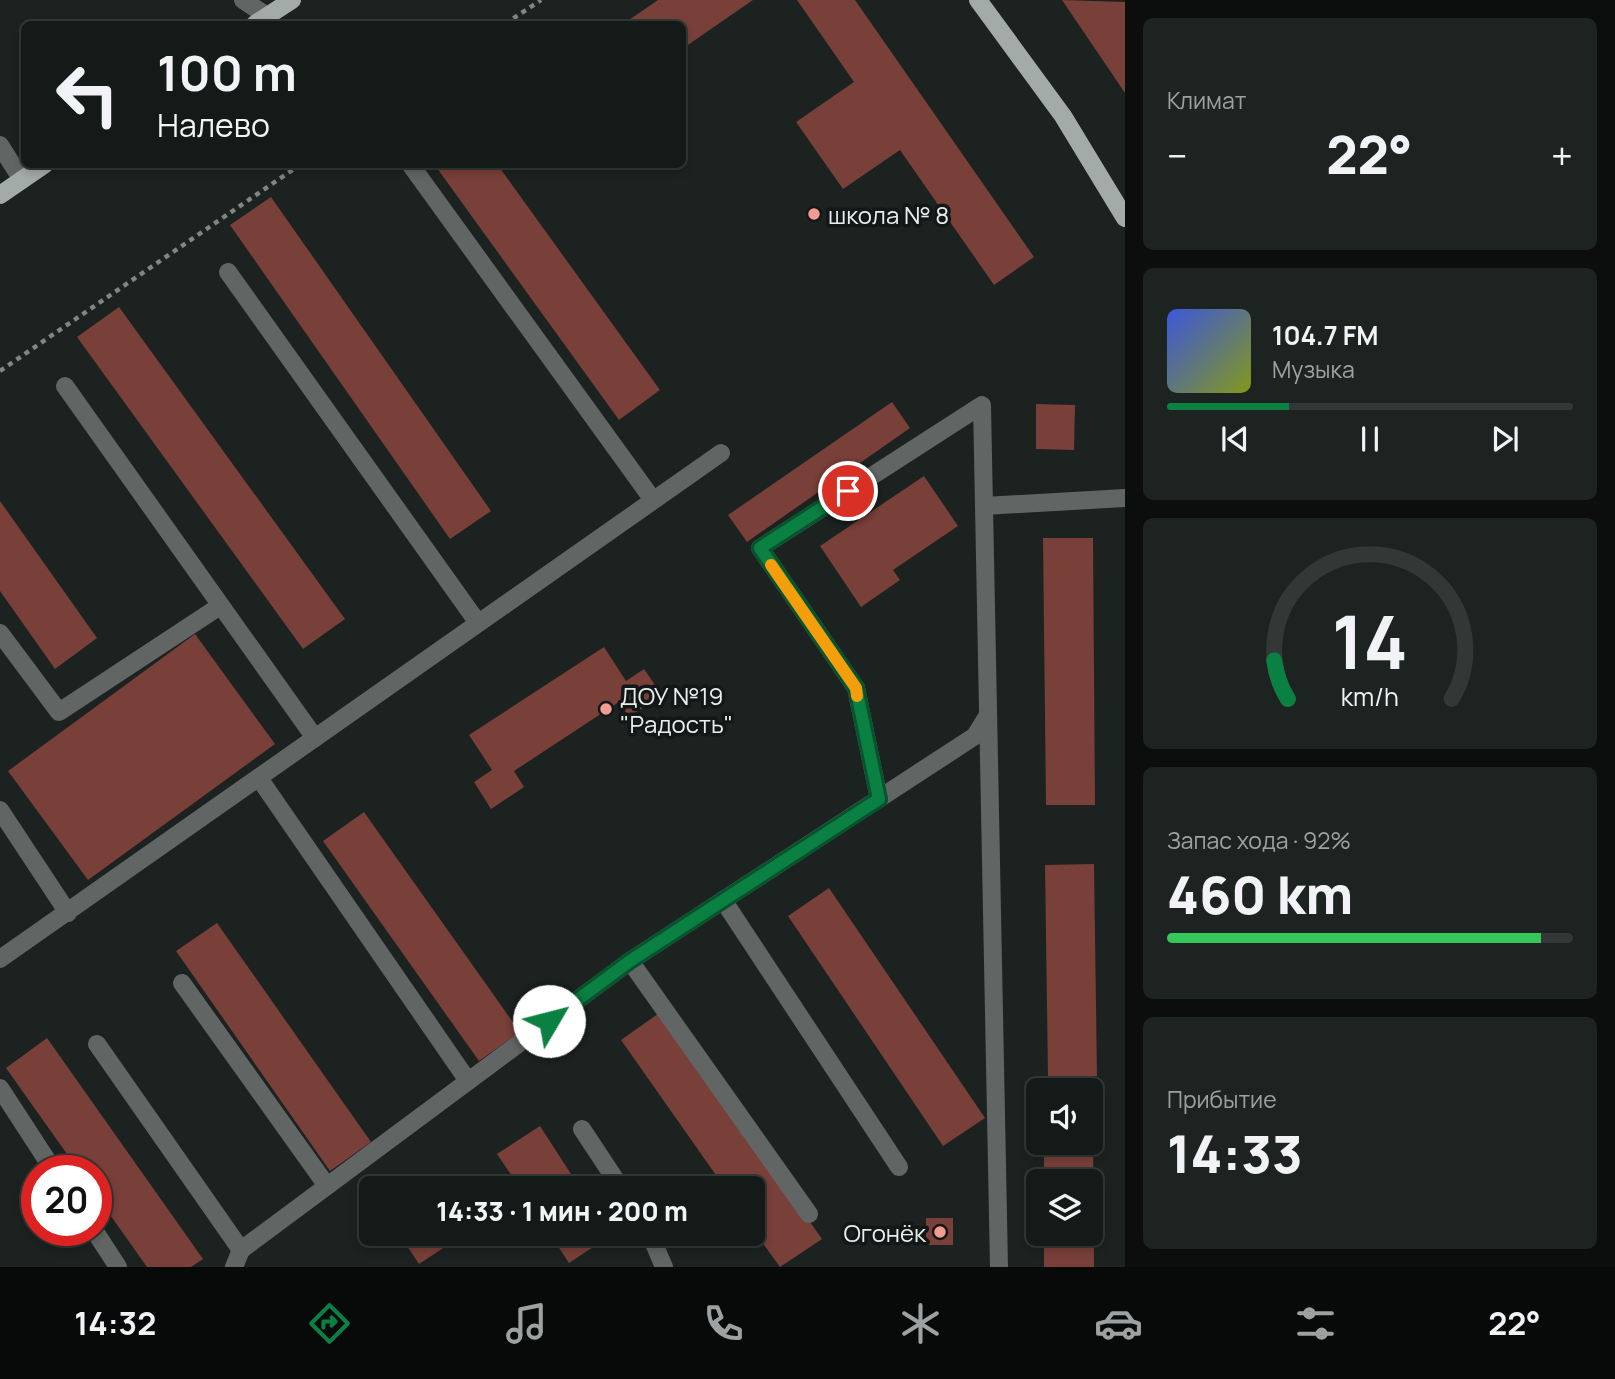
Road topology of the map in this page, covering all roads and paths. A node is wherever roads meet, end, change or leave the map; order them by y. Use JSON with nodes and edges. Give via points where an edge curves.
{"nodes":[{"id":1,"x":243,"y":0,"type":"edge"},
{"id":2,"x":292,"y":0,"type":"edge"},
{"id":3,"x":541,"y":0,"type":"edge"},
{"id":4,"x":978,"y":0,"type":"edge"},
{"id":5,"x":261,"y":20,"type":"edge"},
{"id":6,"x":510,"y":21,"type":"edge"},
{"id":7,"x":0,"y":145,"type":"edge"},
{"id":8,"x":39,"y":168,"type":"edge"},
{"id":9,"x":295,"y":168,"type":"edge"},
{"id":10,"x":413,"y":168,"type":"edge"},
{"id":11,"x":22,"y":180,"type":"junction"},
{"id":12,"x":0,"y":195,"type":"edge"},
{"id":13,"x":1125,"y":215,"type":"edge"},
{"id":14,"x":228,"y":272,"type":"dead end"},
{"id":15,"x":0,"y":371,"type":"edge"},
{"id":16,"x":65,"y":386,"type":"dead end"},
{"id":17,"x":721,"y":453,"type":"dead end"},
{"id":18,"x":1125,"y":498,"type":"edge"},
{"id":19,"x":653,"y":500,"type":"junction"},
{"id":20,"x":984,"y":506,"type":"junction"},
{"id":21,"x":220,"y":606,"type":"junction"},
{"id":22,"x":478,"y":623,"type":"junction"},
{"id":23,"x":0,"y":633,"type":"edge"},
{"id":24,"x":988,"y":715,"type":"junction"},
{"id":25,"x":314,"y":738,"type":"junction"},
{"id":26,"x":258,"y":778,"type":"junction"},
{"id":27,"x":879,"y":799,"type":"junction"},
{"id":28,"x":0,"y":810,"type":"edge"},
{"id":29,"x":723,"y":900,"type":"junction"},
{"id":30,"x":68,"y":913,"type":"junction"},
{"id":31,"x":0,"y":959,"type":"edge"},
{"id":32,"x":630,"y":961,"type":"junction"},
{"id":33,"x":182,"y":983,"type":"dead end"},
{"id":34,"x":97,"y":1044,"type":"dead end"},
{"id":35,"x":468,"y":1082,"type":"junction"},
{"id":36,"x":0,"y":1088,"type":"edge"},
{"id":37,"x":582,"y":1129,"type":"dead end"},
{"id":38,"x":44,"y":1155,"type":"edge"},
{"id":39,"x":899,"y":1167,"type":"dead end"},
{"id":40,"x":613,"y":1176,"type":"edge"},
{"id":41,"x":327,"y":1186,"type":"junction"},
{"id":42,"x":808,"y":1214,"type":"dead end"},
{"id":43,"x":104,"y":1246,"type":"edge"},
{"id":44,"x":655,"y":1246,"type":"edge"},
{"id":45,"x":241,"y":1250,"type":"junction"},
{"id":46,"x":118,"y":1267,"type":"edge"},
{"id":47,"x":234,"y":1267,"type":"edge"},
{"id":48,"x":664,"y":1267,"type":"edge"},
{"id":49,"x":999,"y":1267,"type":"edge"}],
"edges":[{"from":1,"to":5,"type":"street"},
{"from":2,"to":5,"type":"main road"},
{"from":3,"to":6,"type":"path"},
{"from":4,"to":13,"type":"main road","via":[[1063,116]]},
{"from":7,"to":11,"type":"street"},
{"from":8,"to":11,"type":"main road"},
{"from":9,"to":15,"type":"path"},
{"from":10,"to":19,"type":"street"},
{"from":11,"to":12,"type":"main road"},
{"from":14,"to":22,"type":"street"},
{"from":16,"to":21,"type":"street"},
{"from":17,"to":19,"type":"street"},
{"from":18,"to":20,"type":"street"},
{"from":19,"to":22,"type":"street"},
{"from":20,"to":24,"type":"street"},
{"from":20,"to":27,"type":"street","via":[[982,405],[760,548],[856,688]]},
{"from":21,"to":23,"type":"street","via":[[59,712]]},
{"from":21,"to":25,"type":"street"},
{"from":22,"to":25,"type":"street"},
{"from":24,"to":27,"type":"street","via":[[975,736]]},
{"from":24,"to":49,"type":"street"},
{"from":25,"to":26,"type":"street"},
{"from":26,"to":30,"type":"street"},
{"from":26,"to":35,"type":"street"},
{"from":27,"to":29,"type":"street"},
{"from":28,"to":30,"type":"street"},
{"from":29,"to":32,"type":"street"},
{"from":29,"to":39,"type":"street"},
{"from":30,"to":31,"type":"street"},
{"from":32,"to":35,"type":"street"},
{"from":32,"to":42,"type":"street"},
{"from":33,"to":41,"type":"street"},
{"from":34,"to":45,"type":"street"},
{"from":35,"to":41,"type":"street"},
{"from":36,"to":38,"type":"street"},
{"from":37,"to":40,"type":"street"},
{"from":41,"to":45,"type":"street"},
{"from":43,"to":46,"type":"street"},
{"from":44,"to":48,"type":"street"},
{"from":45,"to":47,"type":"street"}]}
